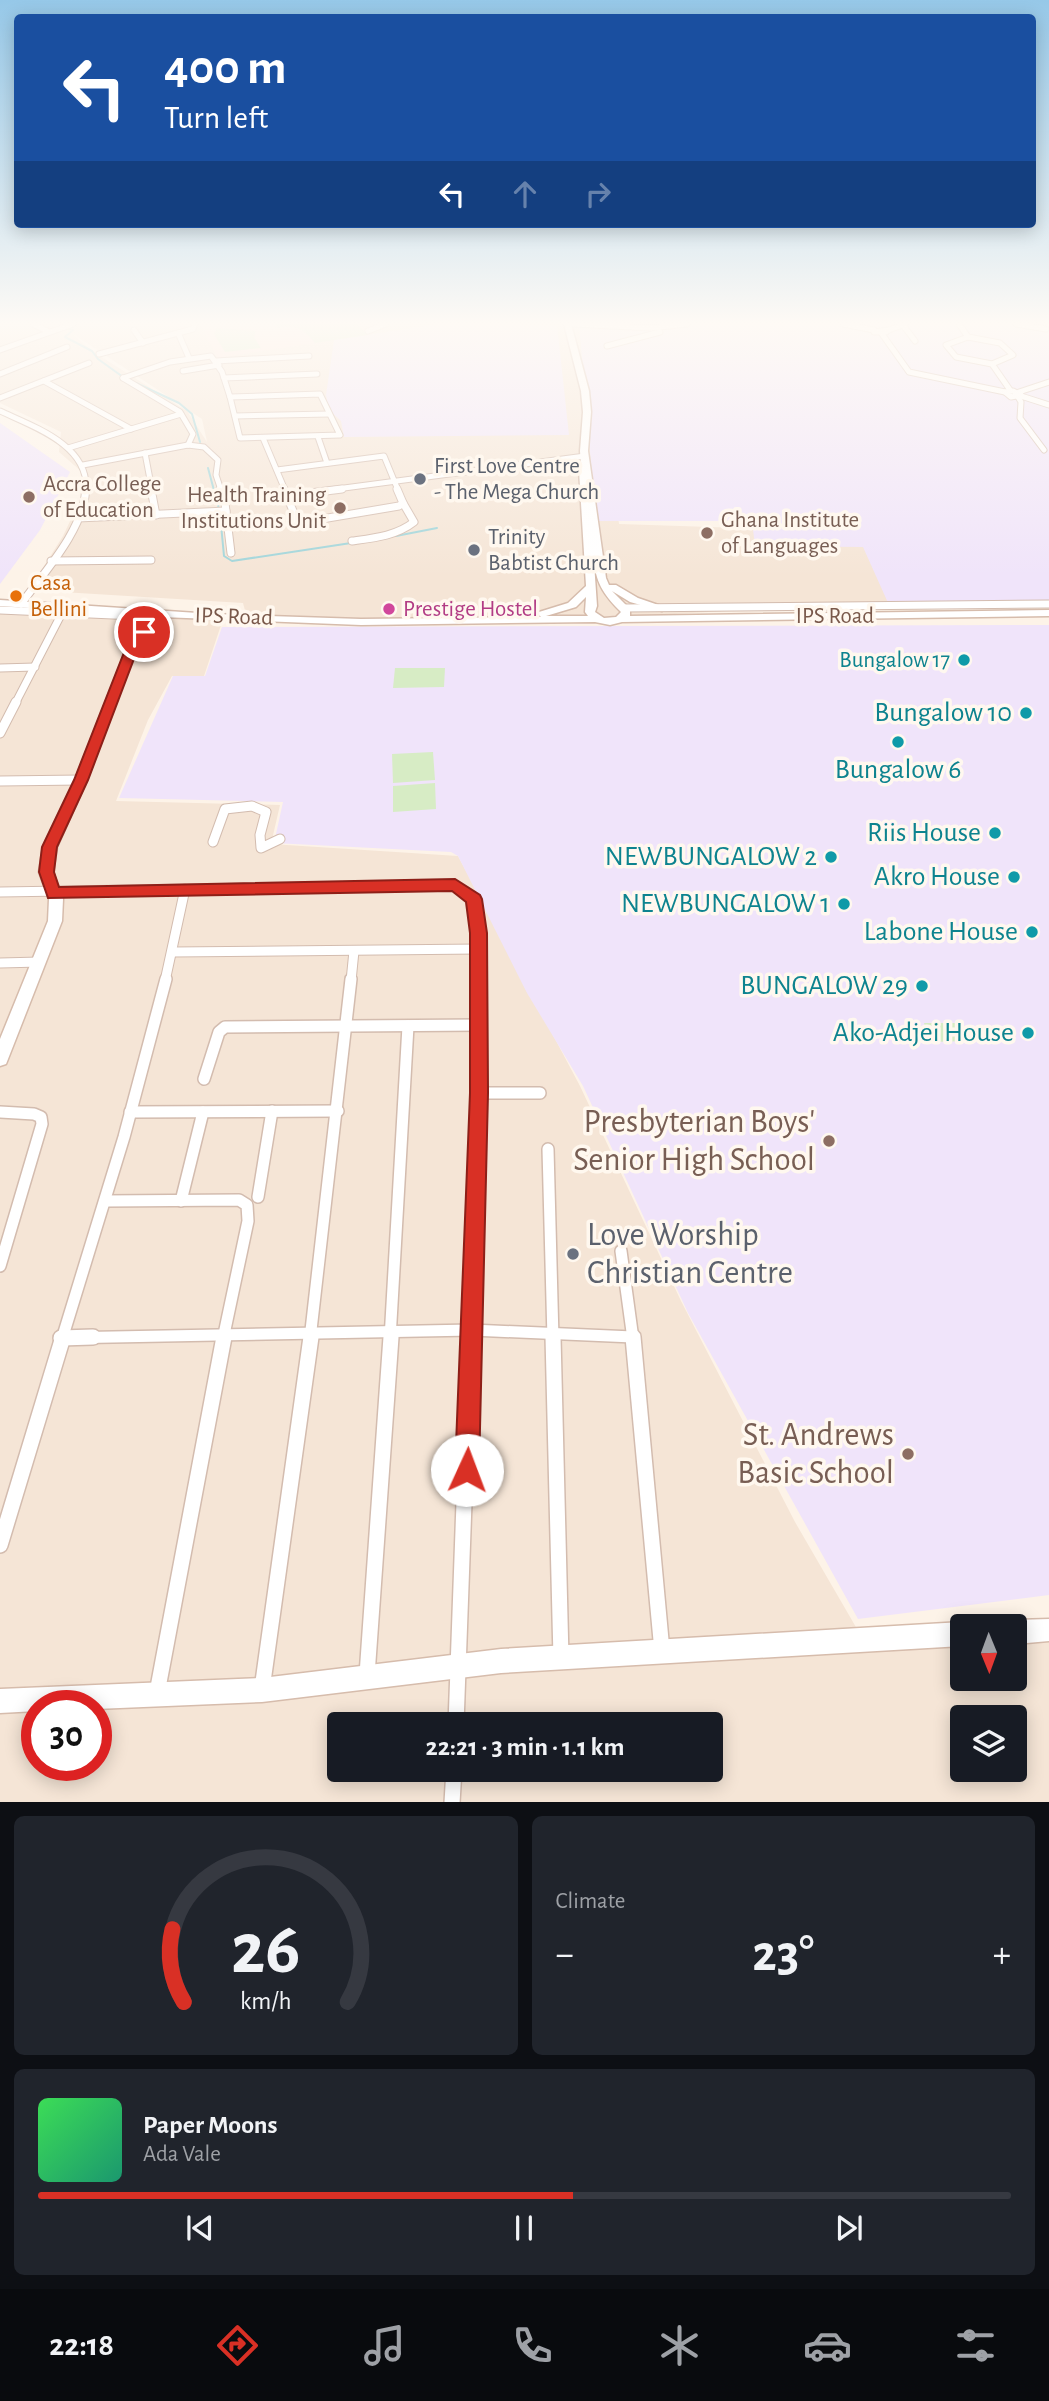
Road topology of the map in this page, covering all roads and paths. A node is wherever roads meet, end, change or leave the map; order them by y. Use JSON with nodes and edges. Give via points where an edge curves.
{"nodes":[{"id":1,"x":93,"y":408,"type":"edge"},
{"id":2,"x":172,"y":408,"type":"edge"},
{"id":3,"x":233,"y":408,"type":"edge"},
{"id":4,"x":327,"y":408,"type":"edge"},
{"id":5,"x":587,"y":408,"type":"edge"},
{"id":6,"x":1021,"y":408,"type":"edge"},
{"id":7,"x":0,"y":411,"type":"edge"},
{"id":8,"x":181,"y":414,"type":"junction"},
{"id":9,"x":329,"y":414,"type":"junction"},
{"id":10,"x":235,"y":416,"type":"junction"},
{"id":11,"x":131,"y":429,"type":"junction"},
{"id":12,"x":318,"y":437,"type":"junction"},
{"id":13,"x":263,"y":438,"type":"junction"},
{"id":14,"x":188,"y":445,"type":"junction"},
{"id":15,"x":68,"y":448,"type":"junction"},
{"id":16,"x":1044,"y":450,"type":"dead end"},
{"id":17,"x":145,"y":453,"type":"junction"},
{"id":18,"x":585,"y":459,"type":"junction"},
{"id":19,"x":327,"y":463,"type":"junction"},
{"id":20,"x":83,"y":465,"type":"junction"},
{"id":21,"x":276,"y":470,"type":"junction"},
{"id":22,"x":393,"y":481,"type":"junction"},
{"id":23,"x":286,"y":496,"type":"junction"},
{"id":24,"x":403,"y":503,"type":"junction"},
{"id":25,"x":226,"y":511,"type":"junction"},
{"id":26,"x":156,"y":515,"type":"junction"},
{"id":27,"x":78,"y":518,"type":"junction"},
{"id":28,"x":352,"y":541,"type":"dead end"},
{"id":29,"x":231,"y":553,"type":"dead end"},
{"id":30,"x":151,"y":560,"type":"dead end"},
{"id":31,"x":51,"y":561,"type":"junction"},
{"id":32,"x":601,"y":578,"type":"junction"},
{"id":33,"x":591,"y":586,"type":"junction"},
{"id":34,"x":0,"y":603,"type":"edge"},
{"id":35,"x":21,"y":604,"type":"junction"},
{"id":36,"x":1049,"y":604,"type":"edge"},
{"id":37,"x":592,"y":608,"type":"junction"},
{"id":38,"x":662,"y":608,"type":"junction"},
{"id":39,"x":0,"y":610,"type":"edge"},
{"id":40,"x":621,"y":610,"type":"junction"},
{"id":41,"x":62,"y":613,"type":"junction"},
{"id":42,"x":154,"y":613,"type":"junction"},
{"id":43,"x":1049,"y":613,"type":"edge"},
{"id":44,"x":542,"y":614,"type":"junction"},
{"id":45,"x":319,"y":619,"type":"junction"},
{"id":46,"x":597,"y":619,"type":"junction"},
{"id":47,"x":34,"y":667,"type":"junction"},
{"id":48,"x":0,"y":668,"type":"edge"},
{"id":49,"x":0,"y":733,"type":"edge"},
{"id":50,"x":81,"y":780,"type":"junction"},
{"id":51,"x":0,"y":781,"type":"edge"},
{"id":52,"x":280,"y":839,"type":"dead end"},
{"id":53,"x":213,"y":842,"type":"dead end"},
{"id":54,"x":185,"y":889,"type":"junction"},
{"id":55,"x":0,"y":891,"type":"edge"},
{"id":56,"x":54,"y":893,"type":"junction"},
{"id":57,"x":479,"y":949,"type":"junction"},
{"id":58,"x":354,"y":951,"type":"junction"},
{"id":59,"x":173,"y":952,"type":"junction"},
{"id":60,"x":40,"y":962,"type":"junction"},
{"id":61,"x":0,"y":963,"type":"edge"},
{"id":62,"x":480,"y":1025,"type":"junction"},
{"id":63,"x":345,"y":1026,"type":"junction"},
{"id":64,"x":408,"y":1026,"type":"junction"},
{"id":65,"x":1,"y":1055,"type":"edge"},
{"id":66,"x":204,"y":1079,"type":"dead end"},
{"id":67,"x":479,"y":1093,"type":"junction"},
{"id":68,"x":540,"y":1093,"type":"dead end"},
{"id":69,"x":272,"y":1111,"type":"junction"},
{"id":70,"x":338,"y":1111,"type":"junction"},
{"id":71,"x":0,"y":1112,"type":"edge"},
{"id":72,"x":130,"y":1112,"type":"junction"},
{"id":73,"x":203,"y":1112,"type":"junction"},
{"id":74,"x":548,"y":1149,"type":"dead end"},
{"id":75,"x":258,"y":1196,"type":"dead end"},
{"id":76,"x":105,"y":1201,"type":"junction"},
{"id":77,"x":181,"y":1201,"type":"junction"},
{"id":78,"x":621,"y":1251,"type":"dead end"},
{"id":79,"x":0,"y":1266,"type":"edge"},
{"id":80,"x":471,"y":1330,"type":"junction"},
{"id":81,"x":391,"y":1332,"type":"junction"},
{"id":82,"x":311,"y":1335,"type":"junction"},
{"id":83,"x":554,"y":1335,"type":"junction"},
{"id":84,"x":224,"y":1336,"type":"junction"},
{"id":85,"x":633,"y":1337,"type":"junction"},
{"id":86,"x":61,"y":1339,"type":"junction"},
{"id":87,"x":0,"y":1545,"type":"edge"},
{"id":88,"x":1049,"y":1630,"type":"edge"},
{"id":89,"x":1027,"y":1631,"type":"edge"},
{"id":90,"x":950,"y":1635,"type":"edge"},
{"id":91,"x":662,"y":1651,"type":"junction"},
{"id":92,"x":561,"y":1658,"type":"junction"},
{"id":93,"x":460,"y":1665,"type":"junction"},
{"id":94,"x":368,"y":1675,"type":"junction"},
{"id":95,"x":262,"y":1690,"type":"junction"},
{"id":96,"x":157,"y":1693,"type":"junction"},
{"id":97,"x":0,"y":1701,"type":"edge"},
{"id":98,"x":457,"y":1712,"type":"edge"},
{"id":99,"x":453,"y":1782,"type":"edge"},
{"id":100,"x":452,"y":1802,"type":"edge"}],
"edges":[{"from":1,"to":11,"type":"street"},
{"from":2,"to":8,"type":"street"},
{"from":3,"to":10,"type":"street"},
{"from":4,"to":9,"type":"street"},
{"from":5,"to":18,"type":"street"},
{"from":6,"to":16,"type":"street","via":[[1020,418]]},
{"from":7,"to":15,"type":"street"},
{"from":8,"to":11,"type":"street"},
{"from":8,"to":14,"type":"street","via":[[193,434]]},
{"from":9,"to":10,"type":"street"},
{"from":9,"to":12,"type":"street","via":[[340,435]]},
{"from":10,"to":13,"type":"street","via":[[240,438]]},
{"from":11,"to":15,"type":"street"},
{"from":12,"to":13,"type":"street"},
{"from":12,"to":19,"type":"street"},
{"from":13,"to":21,"type":"street"},
{"from":14,"to":17,"type":"street"},
{"from":14,"to":25,"type":"street","via":[[204,447],[218,460],[216,475]]},
{"from":15,"to":20,"type":"street"},
{"from":17,"to":20,"type":"street"},
{"from":17,"to":26,"type":"street"},
{"from":18,"to":22,"type":"street"},
{"from":18,"to":32,"type":"street"},
{"from":18,"to":33,"type":"street"},
{"from":19,"to":21,"type":"street"},
{"from":19,"to":22,"type":"street","via":[[384,456]]},
{"from":20,"to":27,"type":"street","via":[[88,487]]},
{"from":21,"to":23,"type":"street"},
{"from":22,"to":23,"type":"street"},
{"from":22,"to":24,"type":"street"},
{"from":23,"to":24,"type":"street","via":[[298,523]]},
{"from":24,"to":28,"type":"street","via":[[414,523],[408,528]]},
{"from":25,"to":26,"type":"street"},
{"from":25,"to":29,"type":"street"},
{"from":26,"to":27,"type":"street"},
{"from":27,"to":31,"type":"street"},
{"from":30,"to":31,"type":"street"},
{"from":31,"to":35,"type":"street"},
{"from":32,"to":38,"type":"street","via":[[624,596]]},
{"from":32,"to":40,"type":"street"},
{"from":33,"to":37,"type":"street"},
{"from":33,"to":44,"type":"street","via":[[572,605]]},
{"from":34,"to":35,"type":"street","name":"IPS Road"},
{"from":35,"to":42,"type":"street","name":"IPS Road"},
{"from":36,"to":38,"type":"street"},
{"from":37,"to":40,"type":"street","name":"IPS Road","via":[[604,601]]},
{"from":37,"to":44,"type":"street","name":"IPS Road"},
{"from":37,"to":46,"type":"street","via":[[591,615]]},
{"from":38,"to":40,"type":"street"},
{"from":39,"to":41,"type":"street","name":"IPS Road"},
{"from":40,"to":43,"type":"street","name":"IPS Road"},
{"from":40,"to":46,"type":"street","name":"IPS Road","via":[[612,622]]},
{"from":41,"to":42,"type":"street","name":"IPS Road"},
{"from":41,"to":47,"type":"street"},
{"from":42,"to":45,"type":"street","name":"IPS Road"},
{"from":42,"to":50,"type":"street","via":[[131,650]]},
{"from":44,"to":45,"type":"street","name":"IPS Road"},
{"from":45,"to":46,"type":"street","name":"IPS Road"},
{"from":47,"to":48,"type":"street"},
{"from":47,"to":49,"type":"street"},
{"from":50,"to":51,"type":"street"},
{"from":50,"to":56,"type":"street","via":[[50,847],[46,872]]},
{"from":52,"to":53,"type":"street","via":[[261,848],[266,812],[252,806],[225,809]]},
{"from":54,"to":56,"type":"street"},
{"from":54,"to":57,"type":"street","via":[[455,885],[474,899]]},
{"from":54,"to":59,"type":"street"},
{"from":55,"to":56,"type":"street"},
{"from":56,"to":60,"type":"street","via":[[55,921]]},
{"from":57,"to":58,"type":"street"},
{"from":57,"to":62,"type":"street"},
{"from":58,"to":59,"type":"street"},
{"from":58,"to":63,"type":"street"},
{"from":59,"to":72,"type":"street"},
{"from":60,"to":61,"type":"street"},
{"from":60,"to":65,"type":"street"},
{"from":62,"to":64,"type":"street"},
{"from":62,"to":67,"type":"street"},
{"from":63,"to":64,"type":"street"},
{"from":63,"to":66,"type":"street","via":[[225,1027],[219,1032]]},
{"from":63,"to":70,"type":"street"},
{"from":64,"to":81,"type":"street"},
{"from":67,"to":68,"type":"street"},
{"from":67,"to":80,"type":"street"},
{"from":69,"to":70,"type":"street"},
{"from":69,"to":73,"type":"street"},
{"from":69,"to":75,"type":"street"},
{"from":70,"to":82,"type":"street"},
{"from":71,"to":79,"type":"street","via":[[34,1114],[41,1117],[42,1124]]},
{"from":72,"to":73,"type":"street"},
{"from":72,"to":76,"type":"street"},
{"from":73,"to":77,"type":"street"},
{"from":74,"to":83,"type":"street"},
{"from":76,"to":77,"type":"street"},
{"from":76,"to":86,"type":"street"},
{"from":77,"to":84,"type":"street","via":[[239,1200],[247,1205],[248,1221]]},
{"from":78,"to":85,"type":"street"},
{"from":80,"to":81,"type":"street"},
{"from":80,"to":83,"type":"street"},
{"from":80,"to":93,"type":"street"},
{"from":81,"to":82,"type":"street"},
{"from":81,"to":94,"type":"street"},
{"from":82,"to":84,"type":"street"},
{"from":82,"to":95,"type":"street"},
{"from":83,"to":85,"type":"street"},
{"from":83,"to":92,"type":"street"},
{"from":84,"to":86,"type":"street"},
{"from":84,"to":96,"type":"street"},
{"from":85,"to":91,"type":"street"},
{"from":86,"to":87,"type":"street"},
{"from":88,"to":89,"type":"street"},
{"from":90,"to":91,"type":"street"},
{"from":91,"to":92,"type":"street"},
{"from":92,"to":93,"type":"street"},
{"from":93,"to":94,"type":"street"},
{"from":93,"to":98,"type":"street"},
{"from":94,"to":95,"type":"street"},
{"from":95,"to":96,"type":"street"},
{"from":96,"to":97,"type":"street"},
{"from":99,"to":100,"type":"street"}]}
